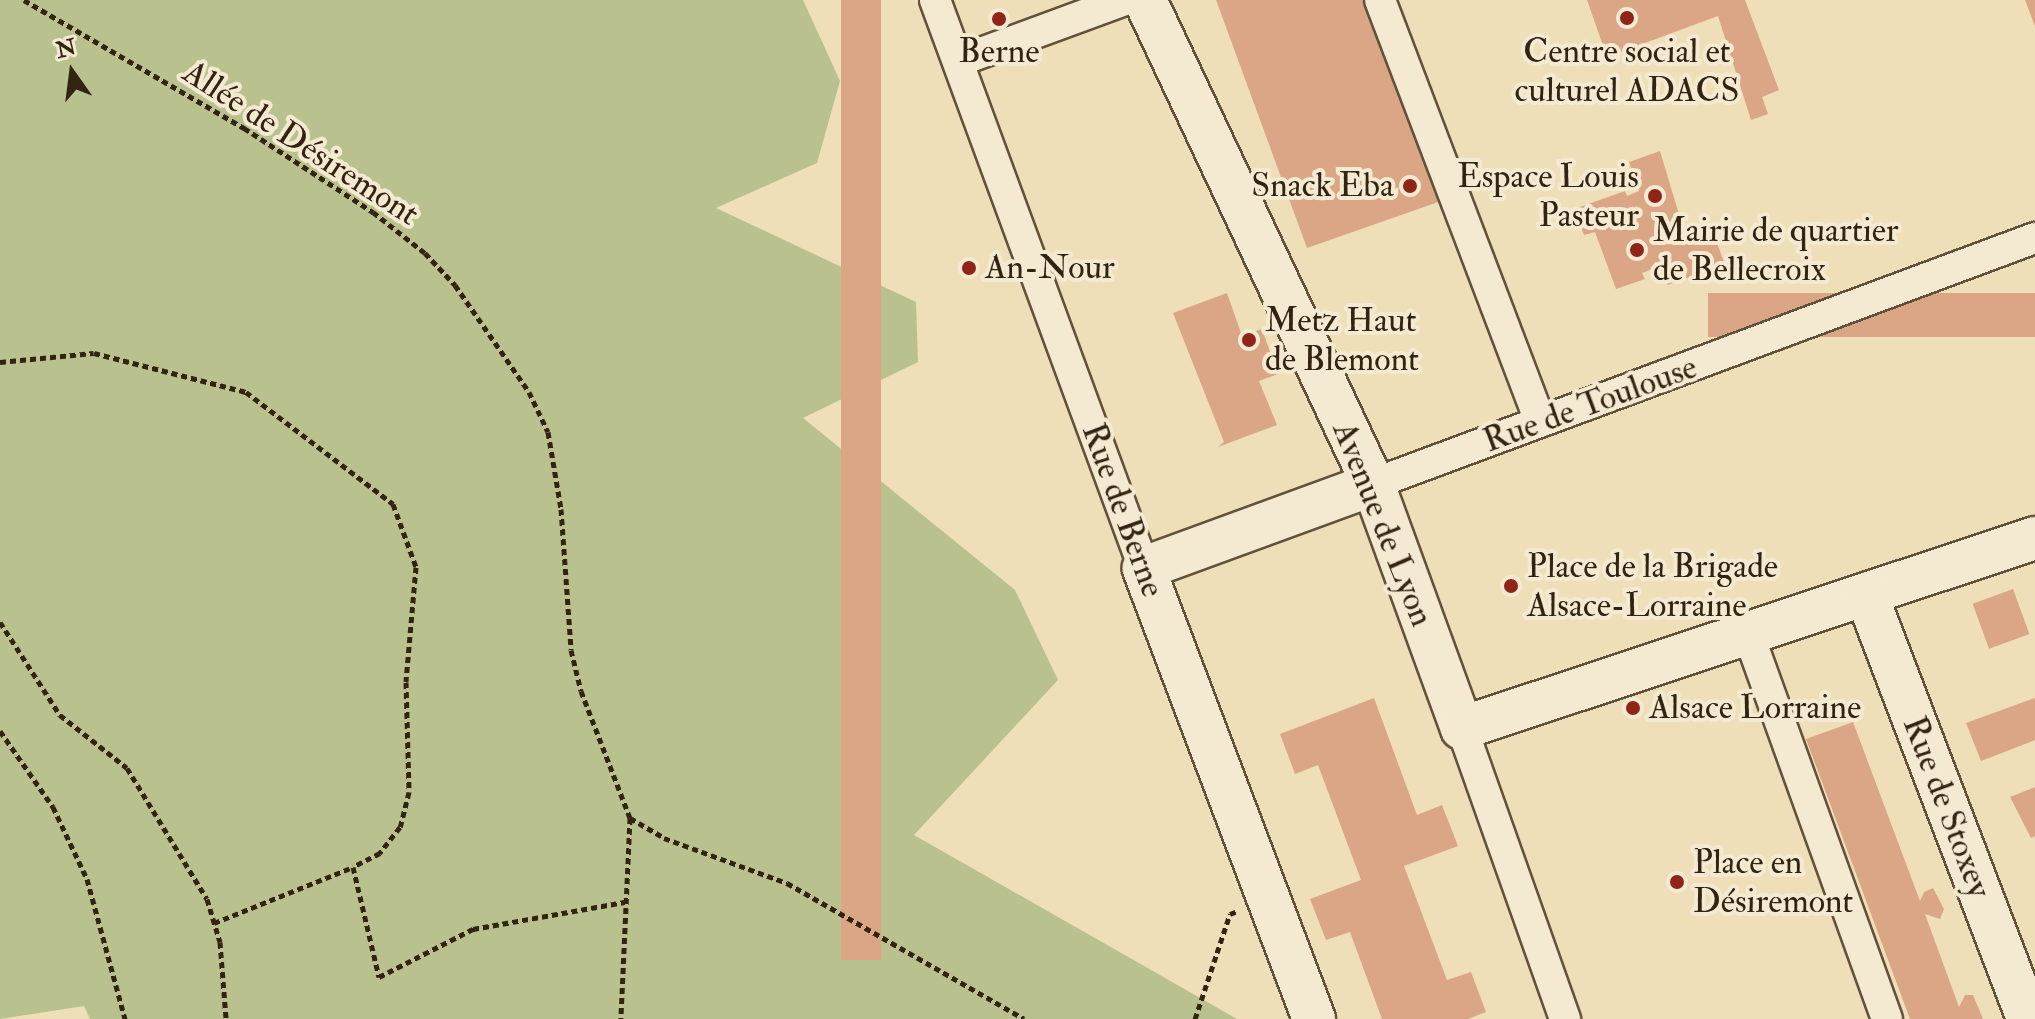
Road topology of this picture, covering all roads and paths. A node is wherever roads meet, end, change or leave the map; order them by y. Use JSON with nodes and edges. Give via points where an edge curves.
{"nodes":[{"id":1,"x":24,"y":0,"type":"edge"},
{"id":2,"x":935,"y":0,"type":"edge"},
{"id":3,"x":1125,"y":0,"type":"edge"},
{"id":4,"x":1145,"y":0,"type":"edge"},
{"id":5,"x":1380,"y":0,"type":"edge"},
{"id":6,"x":959,"y":61,"type":"junction"},
{"id":7,"x":2035,"y":238,"type":"edge"},
{"id":8,"x":0,"y":362,"type":"edge"},
{"id":9,"x":1540,"y":422,"type":"junction"},
{"id":10,"x":1373,"y":484,"type":"junction"},
{"id":11,"x":2035,"y":538,"type":"edge"},
{"id":12,"x":1144,"y":568,"type":"junction"},
{"id":13,"x":1866,"y":594,"type":"junction"},
{"id":14,"x":2,"y":627,"type":"edge"},
{"id":15,"x":1748,"y":633,"type":"junction"},
{"id":16,"x":1462,"y":728,"type":"junction"},
{"id":17,"x":0,"y":731,"type":"edge"},
{"id":18,"x":630,"y":818,"type":"junction"},
{"id":19,"x":353,"y":867,"type":"junction"},
{"id":20,"x":1267,"y":899,"type":"junction"},
{"id":21,"x":625,"y":902,"type":"junction"},
{"id":22,"x":214,"y":923,"type":"junction"},
{"id":23,"x":125,"y":1019,"type":"edge"},
{"id":24,"x":226,"y":1019,"type":"edge"},
{"id":25,"x":621,"y":1019,"type":"edge"},
{"id":26,"x":1024,"y":1019,"type":"edge"},
{"id":27,"x":1195,"y":1019,"type":"edge"},
{"id":28,"x":1314,"y":1019,"type":"edge"},
{"id":29,"x":1565,"y":1019,"type":"edge"},
{"id":30,"x":1887,"y":1019,"type":"edge"},
{"id":31,"x":2028,"y":1019,"type":"edge"}],
"edges":[{"from":1,"to":18,"type":"path","name":"Allée de Désiremont","via":[[303,165],[425,253],[455,285],[529,392],[548,432],[561,509],[571,650],[581,691]]},
{"from":2,"to":6,"type":"street","name":"Rue de Berne"},
{"from":3,"to":6,"type":"street"},
{"from":4,"to":10,"type":"street","name":"Avenue de Lyon"},
{"from":5,"to":9,"type":"street"},
{"from":6,"to":12,"type":"street","name":"Rue de Berne"},
{"from":7,"to":9,"type":"street","name":"Rue de Toulouse"},
{"from":8,"to":19,"type":"path","via":[[94,353],[246,392],[393,504],[416,567],[406,682],[409,792],[394,836],[380,853]]},
{"from":9,"to":10,"type":"street","name":"Rue de Toulouse"},
{"from":10,"to":12,"type":"street","name":"Rue de Toulouse"},
{"from":10,"to":16,"type":"street","name":"Avenue de Lyon"},
{"from":11,"to":13,"type":"street"},
{"from":12,"to":20,"type":"street","name":"Rue de Berne"},
{"from":13,"to":15,"type":"street"},
{"from":13,"to":31,"type":"street","name":"Rue de Stoxey"},
{"from":14,"to":22,"type":"path","via":[[60,715],[127,768],[207,899]]},
{"from":15,"to":16,"type":"street"},
{"from":15,"to":30,"type":"street"},
{"from":16,"to":29,"type":"street","name":"Avenue de Lyon"},
{"from":17,"to":23,"type":"path","via":[[53,807],[87,879]]},
{"from":18,"to":21,"type":"path","name":"Allée de Désiremont"},
{"from":18,"to":26,"type":"path","via":[[664,838],[787,883]]},
{"from":19,"to":21,"type":"path","via":[[379,977],[473,929]]},
{"from":19,"to":22,"type":"path"},
{"from":20,"to":27,"type":"path","via":[[1230,914]]},
{"from":20,"to":28,"type":"street","name":"Rue de Berne"},
{"from":21,"to":25,"type":"path","name":"Allée de Désiremont"},
{"from":22,"to":24,"type":"path"}]}
